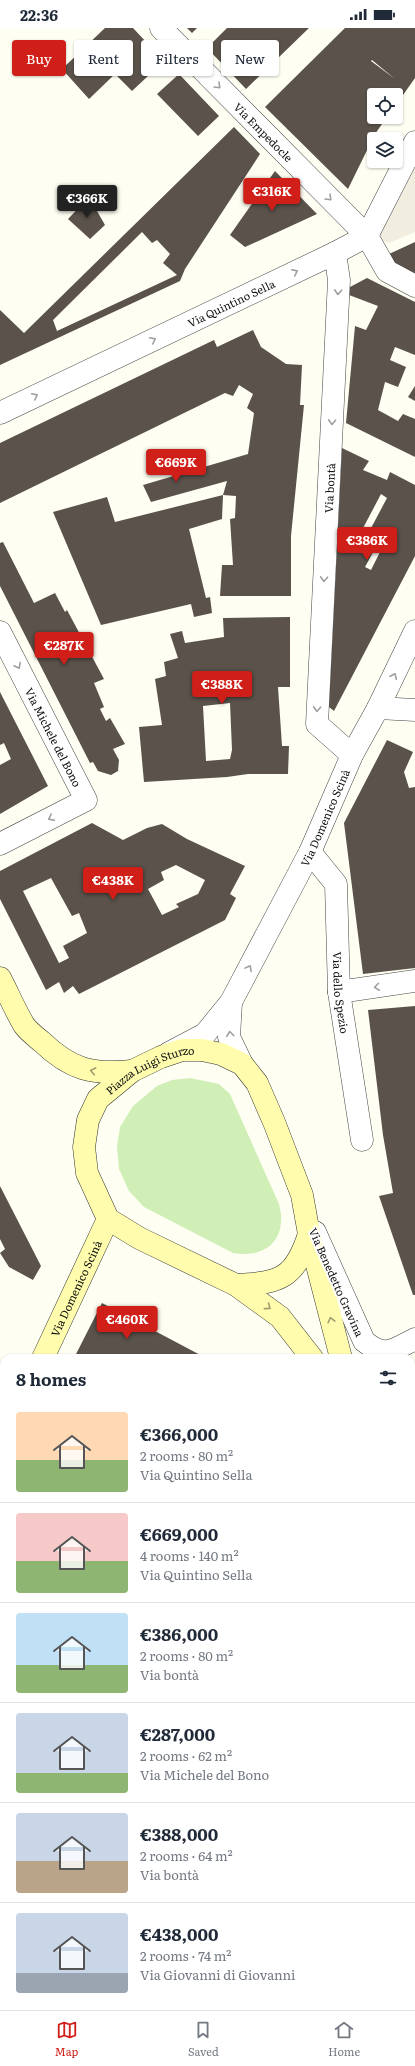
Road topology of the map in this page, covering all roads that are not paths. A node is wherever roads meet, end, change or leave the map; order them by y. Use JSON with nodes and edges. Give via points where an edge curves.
{"nodes":[{"id":1,"x":161,"y":28,"type":"edge"},
{"id":2,"x":415,"y":142,"type":"edge"},
{"id":3,"x":367,"y":236,"type":"junction"},
{"id":4,"x":335,"y":253,"type":"junction"},
{"id":5,"x":415,"y":286,"type":"edge"},
{"id":6,"x":0,"y":413,"type":"edge"},
{"id":7,"x":415,"y":631,"type":"edge"},
{"id":8,"x":0,"y":632,"type":"edge"},
{"id":9,"x":378,"y":708,"type":"junction"},
{"id":10,"x":415,"y":710,"type":"edge"},
{"id":11,"x":352,"y":755,"type":"junction"},
{"id":12,"x":0,"y":844,"type":"edge"},
{"id":13,"x":310,"y":852,"type":"junction"},
{"id":14,"x":0,"y":978,"type":"edge"},
{"id":15,"x":415,"y":982,"type":"edge"},
{"id":16,"x":339,"y":992,"type":"junction"},
{"id":17,"x":231,"y":1002,"type":"junction"},
{"id":18,"x":161,"y":1057,"type":"junction"},
{"id":19,"x":242,"y":1064,"type":"junction"},
{"id":20,"x":132,"y":1071,"type":"junction"},
{"id":21,"x":362,"y":1140,"type":"dead end"},
{"id":22,"x":108,"y":1219,"type":"junction"},
{"id":23,"x":308,"y":1224,"type":"junction"},
{"id":24,"x":236,"y":1285,"type":"junction"},
{"id":25,"x":415,"y":1339,"type":"edge"},
{"id":26,"x":45,"y":1354,"type":"edge"},
{"id":27,"x":309,"y":1354,"type":"edge"},
{"id":28,"x":340,"y":1354,"type":"edge"}],
"edges":[{"from":1,"to":3,"type":"street","name":"Via Empedocle","one_way":true},
{"from":2,"to":3,"type":"street"},
{"from":3,"to":4,"type":"street","name":"Via Quintino Sella"},
{"from":3,"to":5,"type":"street","name":"Via Empedocle","via":[[387,271]]},
{"from":6,"to":4,"type":"street","name":"Via Quintino Sella","one_way":true},
{"from":4,"to":11,"type":"street","name":"Via bontà","one_way":true,"via":[[339,280],[317,724]]},
{"from":9,"to":7,"type":"street","name":"Via Domenico Scinà","one_way":true},
{"from":8,"to":12,"type":"street","name":"Via Michele del Bono","one_way":true,"via":[[86,800]]},
{"from":9,"to":10,"type":"street"},
{"from":9,"to":11,"type":"street","name":"Via Domenico Scinà"},
{"from":11,"to":13,"type":"street","name":"Via Domenico Scinà"},
{"from":13,"to":16,"type":"street","name":"Via dello Spezio","via":[[336,884]]},
{"from":17,"to":13,"type":"street","name":"Via Domenico Scinà","one_way":true},
{"from":20,"to":14,"type":"street","one_way":true,"via":[[108,1074],[90,1072],[68,1062],[46,1047],[25,1026]]},
{"from":15,"to":16,"type":"street","one_way":true},
{"from":16,"to":21,"type":"street","name":"Via dello Spezio"},
{"from":17,"to":18,"type":"street","via":[[205,1034]]},
{"from":19,"to":17,"type":"street","one_way":true,"via":[[229,1037]]},
{"from":18,"to":19,"type":"street","name":"Piazza Luigi Sturzo","via":[[182,1050],[202,1050],[221,1054]]},
{"from":18,"to":20,"type":"street","name":"Piazza Luigi Sturzo"},
{"from":19,"to":23,"type":"street","name":"Piazza Luigi Sturzo","via":[[257,1083],[274,1122],[302,1194]]},
{"from":20,"to":22,"type":"street","name":"Piazza Luigi Sturzo","via":[[98,1099],[88,1120],[84,1147],[87,1173]]},
{"from":22,"to":24,"type":"street","via":[[139,1238]]},
{"from":22,"to":26,"type":"street","name":"Via Domenico Scinà"},
{"from":23,"to":24,"type":"street","via":[[303,1252],[293,1270],[277,1280],[261,1284]]},
{"from":23,"to":25,"type":"street","name":"Via Benedetto Gravina","via":[[364,1341],[374,1349],[388,1352]]},
{"from":28,"to":23,"type":"street","name":"Piazza Luigi Sturzo","one_way":true},
{"from":24,"to":27,"type":"street","one_way":true,"via":[[280,1316]]}]}
